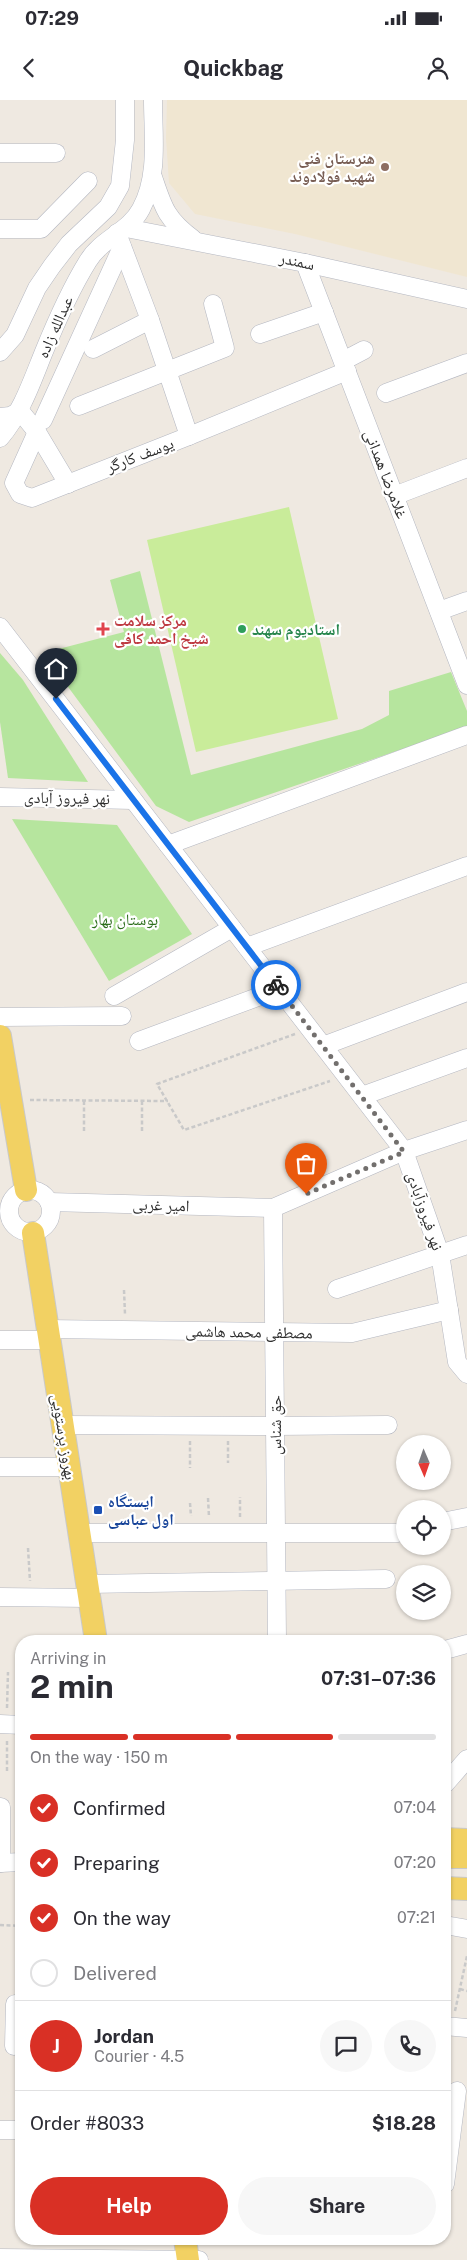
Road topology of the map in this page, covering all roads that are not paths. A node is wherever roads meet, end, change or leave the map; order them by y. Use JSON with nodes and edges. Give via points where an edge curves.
{"nodes":[{"id":1,"x":126,"y":100,"type":"edge"},
{"id":2,"x":153,"y":100,"type":"edge"},
{"id":3,"x":56,"y":152,"type":"dead end"},
{"id":4,"x":0,"y":153,"type":"edge"},
{"id":5,"x":153,"y":177,"type":"junction"},
{"id":6,"x":88,"y":181,"type":"dead end"},
{"id":7,"x":0,"y":229,"type":"edge"},
{"id":8,"x":122,"y":236,"type":"junction"},
{"id":9,"x":195,"y":241,"type":"junction"},
{"id":10,"x":305,"y":263,"type":"junction"},
{"id":11,"x":467,"y":299,"type":"edge"},
{"id":12,"x":213,"y":304,"type":"dead end"},
{"id":13,"x":324,"y":312,"type":"junction"},
{"id":14,"x":150,"y":320,"type":"junction"},
{"id":15,"x":260,"y":334,"type":"dead end"},
{"id":16,"x":93,"y":349,"type":"dead end"},
{"id":17,"x":364,"y":350,"type":"dead end"},
{"id":18,"x":1,"y":352,"type":"edge"},
{"id":19,"x":467,"y":362,"type":"edge"},
{"id":20,"x":345,"y":366,"type":"junction"},
{"id":21,"x":166,"y":370,"type":"junction"},
{"id":22,"x":386,"y":393,"type":"dead end"},
{"id":23,"x":79,"y":406,"type":"dead end"},
{"id":24,"x":20,"y":411,"type":"junction"},
{"id":25,"x":0,"y":417,"type":"edge"},
{"id":26,"x":40,"y":426,"type":"junction"},
{"id":27,"x":189,"y":436,"type":"junction"},
{"id":28,"x":0,"y":438,"type":"edge"},
{"id":29,"x":467,"y":468,"type":"edge"},
{"id":30,"x":68,"y":484,"type":"junction"},
{"id":31,"x":394,"y":496,"type":"junction"},
{"id":32,"x":467,"y":601,"type":"edge"},
{"id":33,"x":439,"y":611,"type":"junction"},
{"id":34,"x":0,"y":627,"type":"edge"},
{"id":35,"x":467,"y":685,"type":"edge"},
{"id":36,"x":467,"y":735,"type":"edge"},
{"id":37,"x":0,"y":797,"type":"edge"},
{"id":38,"x":133,"y":800,"type":"junction"},
{"id":39,"x":168,"y":845,"type":"junction"},
{"id":40,"x":467,"y":866,"type":"edge"},
{"id":41,"x":232,"y":928,"type":"junction"},
{"id":42,"x":246,"y":947,"type":"junction"},
{"id":43,"x":279,"y":989,"type":"junction"},
{"id":44,"x":467,"y":992,"type":"edge"},
{"id":45,"x":114,"y":996,"type":"dead end"},
{"id":46,"x":122,"y":1016,"type":"dead end"},
{"id":47,"x":0,"y":1017,"type":"edge"},
{"id":48,"x":0,"y":1036,"type":"edge"},
{"id":49,"x":139,"y":1041,"type":"dead end"},
{"id":50,"x":323,"y":1046,"type":"junction"},
{"id":51,"x":467,"y":1058,"type":"edge"},
{"id":52,"x":3,"y":1073,"type":"edge"},
{"id":53,"x":362,"y":1096,"type":"junction"},
{"id":54,"x":467,"y":1130,"type":"edge"},
{"id":55,"x":404,"y":1152,"type":"junction"},
{"id":56,"x":12,"y":1198,"type":"edge"},
{"id":57,"x":49,"y":1202,"type":"junction"},
{"id":58,"x":274,"y":1208,"type":"junction"},
{"id":59,"x":33,"y":1233,"type":"junction"},
{"id":60,"x":467,"y":1245,"type":"edge"},
{"id":61,"x":440,"y":1254,"type":"junction"},
{"id":62,"x":337,"y":1289,"type":"dead end"},
{"id":63,"x":449,"y":1310,"type":"junction"},
{"id":64,"x":275,"y":1333,"type":"junction"},
{"id":65,"x":48,"y":1335,"type":"junction"},
{"id":66,"x":0,"y":1340,"type":"edge"},
{"id":67,"x":464,"y":1365,"type":"edge"},
{"id":68,"x":62,"y":1425,"type":"junction"},
{"id":69,"x":388,"y":1425,"type":"dead end"},
{"id":70,"x":275,"y":1426,"type":"junction"},
{"id":71,"x":0,"y":1467,"type":"edge"},
{"id":72,"x":68,"y":1467,"type":"junction"},
{"id":73,"x":467,"y":1517,"type":"edge"},
{"id":74,"x":451,"y":1520,"type":"edge"},
{"id":75,"x":276,"y":1532,"type":"junction"},
{"id":76,"x":79,"y":1533,"type":"junction"},
{"id":77,"x":396,"y":1533,"type":"edge"},
{"id":78,"x":386,"y":1579,"type":"dead end"},
{"id":79,"x":277,"y":1580,"type":"junction"},
{"id":80,"x":88,"y":1591,"type":"junction"},
{"id":81,"x":0,"y":1597,"type":"edge"},
{"id":82,"x":95,"y":1635,"type":"edge"},
{"id":83,"x":277,"y":1635,"type":"edge"},
{"id":84,"x":467,"y":1644,"type":"edge"},
{"id":85,"x":451,"y":1648,"type":"edge"},
{"id":86,"x":467,"y":1759,"type":"edge"},
{"id":87,"x":451,"y":1777,"type":"edge"},
{"id":88,"x":2,"y":1807,"type":"dead end"},
{"id":89,"x":451,"y":1839,"type":"edge"},
{"id":90,"x":467,"y":1840,"type":"edge"},
{"id":91,"x":451,"y":1857,"type":"edge"},
{"id":92,"x":467,"y":1858,"type":"edge"},
{"id":93,"x":15,"y":1862,"type":"edge"},
{"id":94,"x":0,"y":1863,"type":"edge"},
{"id":95,"x":451,"y":1873,"type":"edge"},
{"id":96,"x":467,"y":1873,"type":"edge"},
{"id":97,"x":451,"y":1888,"type":"edge"},
{"id":98,"x":467,"y":1889,"type":"edge"},
{"id":99,"x":451,"y":1926,"type":"edge"},
{"id":100,"x":467,"y":1929,"type":"edge"},
{"id":101,"x":12,"y":2004,"type":"edge"},
{"id":102,"x":14,"y":2046,"type":"dead end"},
{"id":103,"x":457,"y":2091,"type":"dead end"},
{"id":104,"x":0,"y":2130,"type":"edge"},
{"id":105,"x":15,"y":2130,"type":"edge"},
{"id":106,"x":455,"y":2131,"type":"edge"},
{"id":107,"x":451,"y":2152,"type":"edge"},
{"id":108,"x":190,"y":2254,"type":"edge"},
{"id":109,"x":0,"y":2258,"type":"edge"}],
"edges":[{"from":1,"to":18,"type":"street","name":"عبدالله زاده","via":[[120,186],[108,207],[69,244],[52,266],[37,288],[15,336]]},
{"from":2,"to":5,"type":"street"},
{"from":3,"to":4,"type":"street"},
{"from":5,"to":8,"type":"street","via":[[141,209]]},
{"from":5,"to":9,"type":"street","via":[[166,213]]},
{"from":6,"to":7,"type":"street","via":[[41,229]]},
{"from":8,"to":9,"type":"street","name":"سمندر"},
{"from":8,"to":14,"type":"street"},
{"from":8,"to":24,"type":"street","name":"عبدالله زاده","via":[[106,240],[89,260],[67,298]]},
{"from":8,"to":26,"type":"street"},
{"from":9,"to":10,"type":"street","name":"سمندر"},
{"from":10,"to":11,"type":"street","name":"سمندر"},
{"from":10,"to":13,"type":"street","name":"غلامرضا همدانی"},
{"from":12,"to":21,"type":"street","via":[[225,348]]},
{"from":13,"to":15,"type":"street"},
{"from":13,"to":20,"type":"street","name":"غلامرضا همدانی"},
{"from":14,"to":16,"type":"street"},
{"from":14,"to":21,"type":"street"},
{"from":17,"to":20,"type":"street","name":"یوسف کارگر"},
{"from":19,"to":22,"type":"street"},
{"from":20,"to":27,"type":"street","name":"یوسف کارگر"},
{"from":20,"to":31,"type":"street","name":"غلامرضا همدانی"},
{"from":21,"to":23,"type":"street"},
{"from":21,"to":27,"type":"street"},
{"from":24,"to":25,"type":"street"},
{"from":24,"to":26,"type":"street"},
{"from":24,"to":28,"type":"street","name":"عبدالله زاده"},
{"from":26,"to":30,"type":"street"},
{"from":26,"to":30,"type":"street","name":"یوسف کارگر","via":[[14,483],[20,494],[32,498]]},
{"from":27,"to":30,"type":"street","name":"یوسف کارگر"},
{"from":29,"to":31,"type":"street"},
{"from":31,"to":33,"type":"street","name":"غلامرضا همدانی"},
{"from":32,"to":33,"type":"street"},
{"from":33,"to":35,"type":"street","name":"غلامرضا همدانی"},
{"from":34,"to":38,"type":"street","name":"نهر فیروزآبادی"},
{"from":36,"to":39,"type":"street"},
{"from":37,"to":38,"type":"street","name":"نهر فیروز آبادی"},
{"from":38,"to":39,"type":"street","name":"نهر فیروزآبادی"},
{"from":39,"to":41,"type":"street","name":"نهر فیروزآبادی"},
{"from":40,"to":42,"type":"street"},
{"from":41,"to":42,"type":"street","name":"نهر فیروزآبادی"},
{"from":41,"to":45,"type":"street"},
{"from":42,"to":43,"type":"street","name":"نهر فیروزآبادی"},
{"from":43,"to":49,"type":"street"},
{"from":43,"to":50,"type":"street","name":"نهر فیروزآبادی"},
{"from":44,"to":50,"type":"street"},
{"from":46,"to":47,"type":"street"},
{"from":48,"to":52,"type":"main road"},
{"from":50,"to":53,"type":"street","name":"نهر فیروزآبادی"},
{"from":51,"to":53,"type":"street"},
{"from":52,"to":56,"type":"main road","via":[[10,1100]]},
{"from":53,"to":55,"type":"street","name":"نهر فیروزآبادی"},
{"from":54,"to":55,"type":"street"},
{"from":55,"to":58,"type":"street"},
{"from":55,"to":61,"type":"street","name":"نهر فیروزآبادی"},
{"from":56,"to":57,"type":"street","via":[[36,1191]]},
{"from":56,"to":59,"type":"street","via":[[8,1214],[13,1225]]},
{"from":57,"to":58,"type":"street","name":"امیر غربی"},
{"from":57,"to":59,"type":"street","via":[[52,1212],[49,1221],[43,1229]]},
{"from":58,"to":64,"type":"street","name":"حق شناس"},
{"from":59,"to":65,"type":"main road","name":"بهروز پرستویی"},
{"from":60,"to":61,"type":"street"},
{"from":61,"to":62,"type":"street"},
{"from":61,"to":63,"type":"street","name":"نهر فیروزآبادی"},
{"from":63,"to":64,"type":"street","name":"مصطفی محمد هاشمی","via":[[352,1333]]},
{"from":63,"to":67,"type":"street","name":"نهر فیروزآبادی"},
{"from":64,"to":65,"type":"street","name":"مصطفی محمد هاشمی","via":[[125,1330]]},
{"from":64,"to":70,"type":"street","name":"حق شناس"},
{"from":65,"to":66,"type":"street","name":"مصطفی محمد هاشمی"},
{"from":65,"to":68,"type":"main road","name":"بهروز پرستویی"},
{"from":68,"to":70,"type":"street"},
{"from":68,"to":72,"type":"main road","name":"بهروز پرستویی"},
{"from":69,"to":70,"type":"street"},
{"from":70,"to":75,"type":"street","name":"حق شناس"},
{"from":71,"to":72,"type":"street"},
{"from":72,"to":76,"type":"main road","name":"بهروز پرستویی"},
{"from":73,"to":74,"type":"street"},
{"from":75,"to":76,"type":"street"},
{"from":75,"to":77,"type":"street"},
{"from":75,"to":79,"type":"street","name":"حق شناس"},
{"from":76,"to":80,"type":"main road","name":"بهروز پرستویی"},
{"from":78,"to":79,"type":"street"},
{"from":79,"to":80,"type":"street"},
{"from":79,"to":83,"type":"street","name":"حق شناس"},
{"from":80,"to":81,"type":"street"},
{"from":80,"to":82,"type":"main road","name":"بهروز پرستویی"},
{"from":84,"to":85,"type":"street"},
{"from":86,"to":87,"type":"street"},
{"from":88,"to":94,"type":"street"},
{"from":89,"to":90,"type":"main road"},
{"from":91,"to":92,"type":"main road"},
{"from":93,"to":94,"type":"street"},
{"from":95,"to":96,"type":"main road"},
{"from":97,"to":98,"type":"main road"},
{"from":99,"to":100,"type":"street"},
{"from":101,"to":102,"type":"street"},
{"from":103,"to":106,"type":"street"},
{"from":104,"to":105,"type":"street"},
{"from":106,"to":107,"type":"street"},
{"from":108,"to":109,"type":"street"}]}
